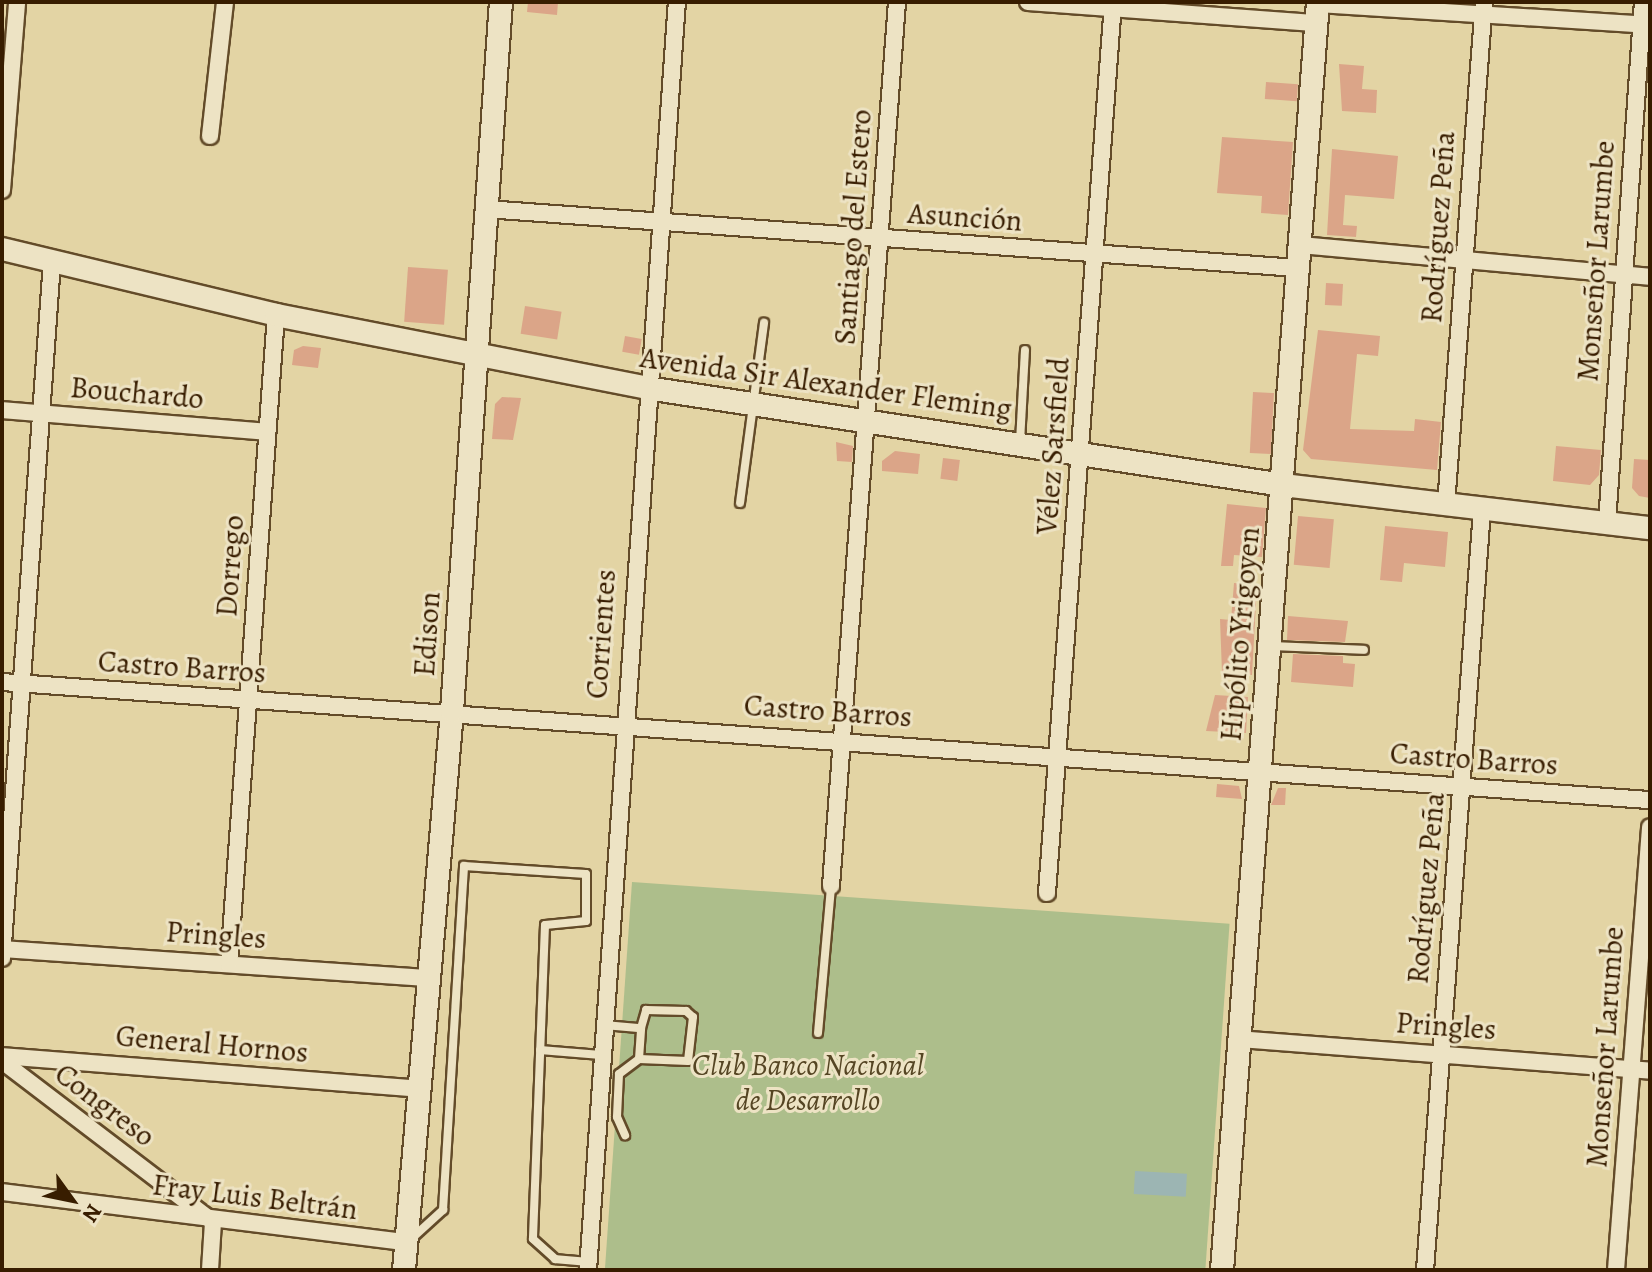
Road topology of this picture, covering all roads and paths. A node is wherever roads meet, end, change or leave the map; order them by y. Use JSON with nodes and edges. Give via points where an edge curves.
{"nodes":[{"id":1,"x":17,"y":2,"type":"edge"},
{"id":2,"x":225,"y":2,"type":"edge"},
{"id":3,"x":501,"y":2,"type":"edge"},
{"id":4,"x":677,"y":2,"type":"edge"},
{"id":5,"x":897,"y":2,"type":"edge"},
{"id":6,"x":1028,"y":2,"type":"edge"},
{"id":7,"x":1643,"y":2,"type":"edge"},
{"id":8,"x":1113,"y":5,"type":"edge"},
{"id":9,"x":1484,"y":9,"type":"edge"},
{"id":10,"x":1318,"y":10,"type":"edge"},
{"id":11,"x":1646,"y":25,"type":"edge"},
{"id":12,"x":210,"y":136,"type":"dead end"},
{"id":13,"x":2,"y":190,"type":"edge"},
{"id":14,"x":486,"y":209,"type":"junction"},
{"id":15,"x":660,"y":222,"type":"junction"},
{"id":16,"x":880,"y":239,"type":"junction"},
{"id":17,"x":1300,"y":245,"type":"junction"},
{"id":18,"x":2,"y":249,"type":"edge"},
{"id":19,"x":1095,"y":255,"type":"junction"},
{"id":20,"x":1463,"y":258,"type":"junction"},
{"id":21,"x":52,"y":262,"type":"junction"},
{"id":22,"x":1297,"y":268,"type":"junction"},
{"id":23,"x":1622,"y":275,"type":"junction"},
{"id":24,"x":1650,"y":277,"type":"edge"},
{"id":25,"x":276,"y":315,"type":"junction"},
{"id":26,"x":764,"y":323,"type":"dead end"},
{"id":27,"x":1025,"y":350,"type":"dead end"},
{"id":28,"x":479,"y":358,"type":"junction"},
{"id":29,"x":647,"y":388,"type":"junction"},
{"id":30,"x":753,"y":403,"type":"junction"},
{"id":31,"x":2,"y":410,"type":"edge"},
{"id":32,"x":41,"y":413,"type":"junction"},
{"id":33,"x":868,"y":420,"type":"junction"},
{"id":34,"x":267,"y":432,"type":"junction"},
{"id":35,"x":1019,"y":442,"type":"junction"},
{"id":36,"x":1080,"y":452,"type":"junction"},
{"id":37,"x":1283,"y":485,"type":"junction"},
{"id":38,"x":740,"y":503,"type":"dead end"},
{"id":39,"x":1446,"y":505,"type":"junction"},
{"id":40,"x":1482,"y":510,"type":"junction"},
{"id":41,"x":1607,"y":523,"type":"junction"},
{"id":42,"x":1650,"y":528,"type":"edge"},
{"id":43,"x":1269,"y":646,"type":"junction"},
{"id":44,"x":1364,"y":650,"type":"dead end"},
{"id":45,"x":2,"y":682,"type":"edge"},
{"id":46,"x":22,"y":684,"type":"junction"},
{"id":47,"x":248,"y":700,"type":"junction"},
{"id":48,"x":452,"y":711,"type":"junction"},
{"id":49,"x":622,"y":724,"type":"junction"},
{"id":50,"x":845,"y":740,"type":"junction"},
{"id":51,"x":1058,"y":757,"type":"junction"},
{"id":52,"x":1259,"y":771,"type":"junction"},
{"id":53,"x":1463,"y":787,"type":"junction"},
{"id":54,"x":1650,"y":800,"type":"edge"},
{"id":55,"x":1650,"y":827,"type":"edge"},
{"id":56,"x":831,"y":886,"type":"joint"},
{"id":57,"x":1047,"y":893,"type":"dead end"},
{"id":58,"x":2,"y":949,"type":"edge"},
{"id":59,"x":2,"y":958,"type":"edge"},
{"id":60,"x":229,"y":964,"type":"junction"},
{"id":61,"x":426,"y":978,"type":"junction"},
{"id":62,"x":603,"y":1025,"type":"junction"},
{"id":63,"x":641,"y":1028,"type":"junction"},
{"id":64,"x":818,"y":1033,"type":"dead end"},
{"id":65,"x":1238,"y":1039,"type":"junction"},
{"id":66,"x":540,"y":1050,"type":"junction"},
{"id":67,"x":1440,"y":1053,"type":"junction"},
{"id":68,"x":601,"y":1055,"type":"junction"},
{"id":69,"x":2,"y":1059,"type":"edge"},
{"id":70,"x":639,"y":1059,"type":"junction"},
{"id":71,"x":1632,"y":1069,"type":"junction"},
{"id":72,"x":1650,"y":1071,"type":"edge"},
{"id":73,"x":418,"y":1089,"type":"junction"},
{"id":74,"x":625,"y":1135,"type":"dead end"},
{"id":75,"x":2,"y":1192,"type":"edge"},
{"id":76,"x":213,"y":1222,"type":"junction"},
{"id":77,"x":406,"y":1242,"type":"junction"},
{"id":78,"x":588,"y":1266,"type":"edge"},
{"id":79,"x":210,"y":1270,"type":"edge"},
{"id":80,"x":404,"y":1270,"type":"edge"},
{"id":81,"x":1222,"y":1270,"type":"edge"},
{"id":82,"x":1425,"y":1270,"type":"edge"},
{"id":83,"x":1616,"y":1270,"type":"edge"}],
"edges":[{"from":1,"to":13,"type":"street"},
{"from":2,"to":12,"type":"street"},
{"from":3,"to":14,"type":"street","name":"Edison"},
{"from":4,"to":15,"type":"street","name":"Corrientes"},
{"from":5,"to":16,"type":"street","name":"Santiago del Estero"},
{"from":6,"to":8,"type":"street"},
{"from":7,"to":11,"type":"street","name":"Monseñor Larumbe"},
{"from":8,"to":10,"type":"street"},
{"from":8,"to":19,"type":"street","name":"Vélez Sarsfield"},
{"from":9,"to":10,"type":"street"},
{"from":9,"to":11,"type":"street"},
{"from":9,"to":20,"type":"street","name":"Rodríguez Peña"},
{"from":10,"to":17,"type":"street","name":"Hipólito Yrigoyen"},
{"from":11,"to":23,"type":"street","name":"Monseñor Larumbe"},
{"from":14,"to":15,"type":"street","name":"Asunción"},
{"from":14,"to":28,"type":"street","name":"Edison"},
{"from":15,"to":16,"type":"street","name":"Asunción"},
{"from":15,"to":29,"type":"street","name":"Corrientes"},
{"from":16,"to":19,"type":"street","name":"Asunción"},
{"from":16,"to":33,"type":"street","name":"Santiago del Estero"},
{"from":17,"to":20,"type":"street"},
{"from":17,"to":22,"type":"street","name":"Hipólito Yrigoyen"},
{"from":18,"to":21,"type":"street","name":"Avenida Sir Alexander Fleming"},
{"from":19,"to":22,"type":"street","name":"Asunción"},
{"from":19,"to":36,"type":"street","name":"Vélez Sarsfield"},
{"from":20,"to":23,"type":"street"},
{"from":20,"to":39,"type":"street","name":"Rodríguez Peña"},
{"from":21,"to":25,"type":"street","name":"Avenida Sir Alexander Fleming"},
{"from":21,"to":32,"type":"street"},
{"from":22,"to":37,"type":"street","name":"Hipólito Yrigoyen"},
{"from":23,"to":24,"type":"street"},
{"from":23,"to":41,"type":"street","name":"Monseñor Larumbe"},
{"from":25,"to":28,"type":"street","name":"Avenida Sir Alexander Fleming"},
{"from":25,"to":34,"type":"street","name":"Dorrego"},
{"from":26,"to":30,"type":"lane"},
{"from":27,"to":35,"type":"lane"},
{"from":28,"to":29,"type":"street","name":"Avenida Sir Alexander Fleming"},
{"from":28,"to":48,"type":"street","name":"Edison"},
{"from":29,"to":30,"type":"street","name":"Avenida Sir Alexander Fleming"},
{"from":29,"to":49,"type":"street","name":"Corrientes"},
{"from":30,"to":33,"type":"street","name":"Avenida Sir Alexander Fleming"},
{"from":30,"to":38,"type":"lane"},
{"from":31,"to":32,"type":"street","name":"Bouchardo"},
{"from":32,"to":34,"type":"street","name":"Bouchardo"},
{"from":32,"to":46,"type":"street"},
{"from":33,"to":35,"type":"street","name":"Avenida Sir Alexander Fleming"},
{"from":33,"to":50,"type":"street","name":"Santiago del Estero"},
{"from":34,"to":47,"type":"street","name":"Dorrego"},
{"from":35,"to":36,"type":"street","name":"Avenida Sir Alexander Fleming"},
{"from":36,"to":37,"type":"street","name":"Avenida Sir Alexander Fleming"},
{"from":36,"to":51,"type":"street","name":"Vélez Sarsfield"},
{"from":37,"to":39,"type":"street","name":"Avenida Sir Alexander Fleming"},
{"from":37,"to":43,"type":"street","name":"Hipólito Yrigoyen"},
{"from":39,"to":40,"type":"street","name":"Avenida Sir Alexander Fleming"},
{"from":40,"to":41,"type":"street","name":"Avenida Sir Alexander Fleming"},
{"from":40,"to":53,"type":"street","name":"Rodríguez Peña"},
{"from":41,"to":42,"type":"street","name":"Avenida Sir Alexander Fleming"},
{"from":43,"to":44,"type":"lane"},
{"from":43,"to":52,"type":"street","name":"Hipólito Yrigoyen"},
{"from":45,"to":46,"type":"street","name":"Castro Barros"},
{"from":46,"to":47,"type":"street","name":"Castro Barros"},
{"from":46,"to":58,"type":"street"},
{"from":47,"to":48,"type":"street","name":"Castro Barros"},
{"from":47,"to":60,"type":"street","name":"Dorrego"},
{"from":48,"to":49,"type":"street","name":"Castro Barros"},
{"from":48,"to":61,"type":"street","name":"Edison"},
{"from":49,"to":50,"type":"street","name":"Castro Barros"},
{"from":49,"to":62,"type":"street","name":"Corrientes"},
{"from":50,"to":51,"type":"street","name":"Castro Barros"},
{"from":50,"to":56,"type":"street","name":"Santiago del Estero"},
{"from":51,"to":52,"type":"street","name":"Castro Barros"},
{"from":51,"to":57,"type":"street","name":"Vélez Sarsfield"},
{"from":52,"to":53,"type":"street","name":"Castro Barros"},
{"from":52,"to":65,"type":"street","name":"Hipólito Yrigoyen"},
{"from":53,"to":54,"type":"street","name":"Castro Barros"},
{"from":53,"to":67,"type":"street","name":"Rodríguez Peña"},
{"from":55,"to":71,"type":"street","name":"Monseñor Larumbe"},
{"from":56,"to":64,"type":"lane"},
{"from":58,"to":59,"type":"street"},
{"from":58,"to":60,"type":"street","name":"Pringles"},
{"from":60,"to":61,"type":"street","name":"Pringles"},
{"from":61,"to":73,"type":"street","name":"Edison"},
{"from":62,"to":63,"type":"lane"},
{"from":62,"to":68,"type":"street","name":"Corrientes"},
{"from":63,"to":70,"type":"lane"},
{"from":63,"to":70,"type":"lane","via":[[646,1010],[686,1011],[693,1017],[688,1061]]},
{"from":65,"to":67,"type":"street","name":"Pringles"},
{"from":65,"to":81,"type":"street","name":"Hipólito Yrigoyen"},
{"from":66,"to":68,"type":"lane"},
{"from":66,"to":77,"type":"lane","via":[[545,925],[586,921],[588,877],[464,866],[443,1210]]},
{"from":66,"to":78,"type":"lane","via":[[533,1239],[555,1259]]},
{"from":67,"to":71,"type":"street","name":"Pringles"},
{"from":67,"to":82,"type":"street","name":"Rodríguez Peña"},
{"from":68,"to":78,"type":"street","name":"Corrientes"},
{"from":69,"to":73,"type":"street","name":"General Hornos"},
{"from":69,"to":76,"type":"street","name":"Congreso"},
{"from":70,"to":74,"type":"lane","via":[[619,1074],[617,1117]]},
{"from":71,"to":72,"type":"street","name":"Pringles"},
{"from":71,"to":83,"type":"street","name":"Monseñor Larumbe"},
{"from":73,"to":77,"type":"street","name":"Edison"},
{"from":75,"to":76,"type":"street","name":"Fray Luis Beltrán"},
{"from":76,"to":77,"type":"street","name":"Fray Luis Beltrán"},
{"from":76,"to":79,"type":"street"},
{"from":77,"to":80,"type":"street","name":"Edison"}]}
